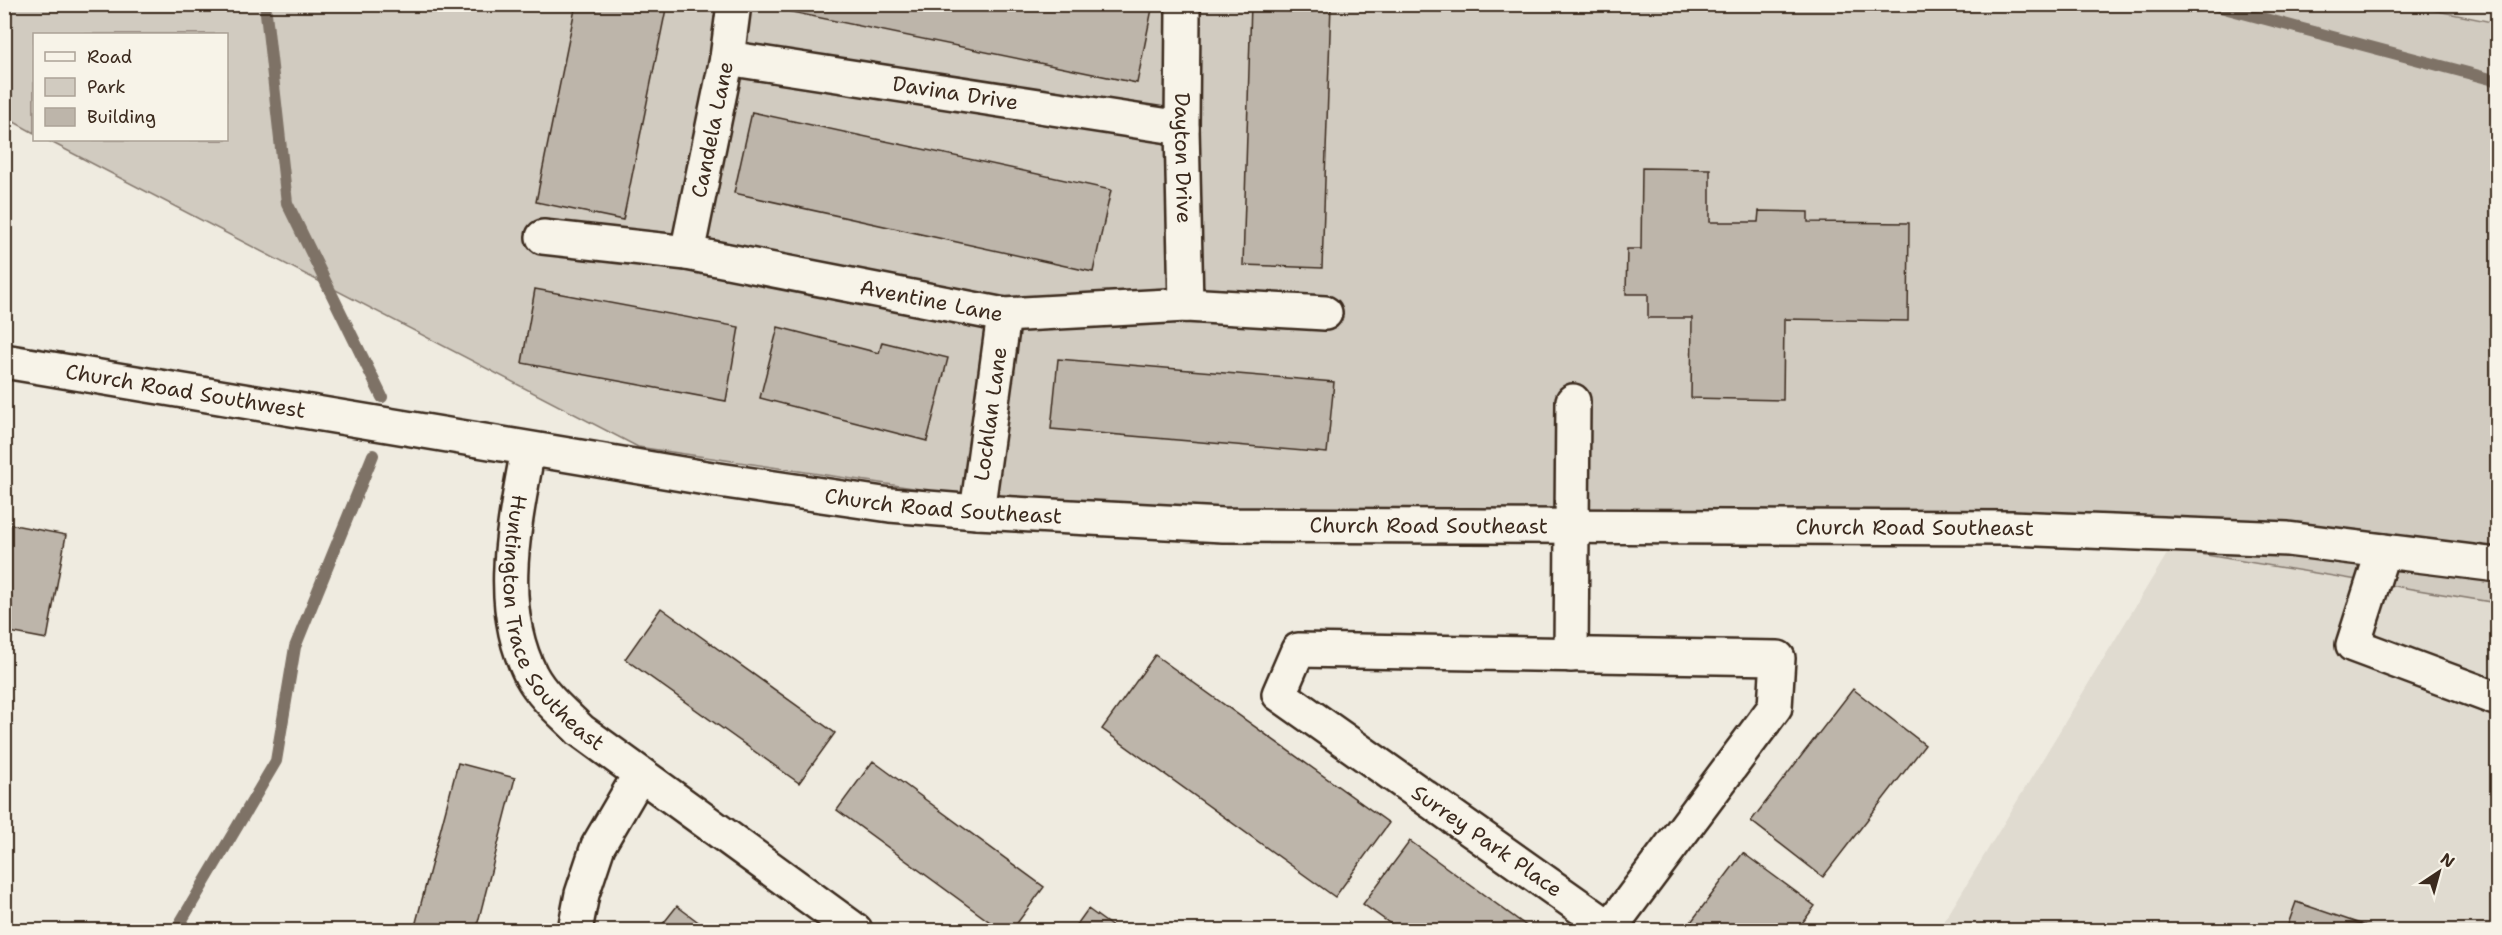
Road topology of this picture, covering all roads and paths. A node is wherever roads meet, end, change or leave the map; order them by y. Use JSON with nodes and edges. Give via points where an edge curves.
{"nodes":[{"id":1,"x":734,"y":4,"type":"edge"},
{"id":2,"x":1183,"y":12,"type":"dead end"},
{"id":3,"x":727,"y":58,"type":"junction"},
{"id":4,"x":1182,"y":128,"type":"junction"},
{"id":5,"x":543,"y":237,"type":"dead end"},
{"id":6,"x":687,"y":253,"type":"junction"},
{"id":7,"x":1186,"y":304,"type":"junction"},
{"id":8,"x":1325,"y":313,"type":"dead end"},
{"id":9,"x":1004,"y":315,"type":"junction"},
{"id":10,"x":4,"y":361,"type":"edge"},
{"id":11,"x":1573,"y":401,"type":"dead end"},
{"id":12,"x":366,"y":421,"type":"joint"},
{"id":13,"x":528,"y":449,"type":"junction"},
{"id":14,"x":977,"y":512,"type":"junction"},
{"id":15,"x":1572,"y":526,"type":"junction"},
{"id":16,"x":2383,"y":551,"type":"junction"},
{"id":17,"x":2498,"y":565,"type":"edge"},
{"id":18,"x":1571,"y":655,"type":"junction"},
{"id":19,"x":2498,"y":699,"type":"edge"},
{"id":20,"x":640,"y":774,"type":"junction"},
{"id":21,"x":575,"y":930,"type":"edge"},
{"id":22,"x":855,"y":930,"type":"edge"}],
"edges":[{"from":1,"to":3,"type":"street","name":"Candela Lane"},
{"from":2,"to":4,"type":"street","name":"Dayton Drive"},
{"from":3,"to":4,"type":"street","name":"Davina Drive"},
{"from":3,"to":6,"type":"street","name":"Candela Lane"},
{"from":4,"to":7,"type":"street","name":"Dayton Drive"},
{"from":5,"to":6,"type":"street","name":"Aventine Lane"},
{"from":6,"to":9,"type":"street","name":"Aventine Lane"},
{"from":7,"to":8,"type":"street","name":"Aventine Lane"},
{"from":7,"to":9,"type":"street","name":"Aventine Lane"},
{"from":9,"to":14,"type":"street","name":"Lochlan Lane"},
{"from":10,"to":12,"type":"street","name":"Church Road Southwest"},
{"from":11,"to":15,"type":"street"},
{"from":12,"to":13,"type":"street","name":"Church Road Southeast"},
{"from":13,"to":14,"type":"street","name":"Church Road Southeast","via":[[890,505]]},
{"from":13,"to":20,"type":"street","name":"Huntington Trace Southeast","via":[[510,565],[513,628],[532,676],[550,701],[580,730]]},
{"from":14,"to":15,"type":"street","name":"Church Road Southeast","via":[[1223,525]]},
{"from":15,"to":16,"type":"street","name":"Church Road Southeast","via":[[2012,528],[2288,539]]},
{"from":15,"to":18,"type":"street"},
{"from":16,"to":17,"type":"street","name":"Church Road Southeast"},
{"from":16,"to":19,"type":"street","via":[[2353,645]]},
{"from":18,"to":18,"type":"street","name":"Surrey Park Place","via":[[1778,658],[1776,706],[1610,928],[1280,694],[1298,650]]},
{"from":20,"to":21,"type":"street","name":"Huntington Trace Southeast","via":[[598,846]]},
{"from":20,"to":22,"type":"street","name":"Huntington Trace Southeast"}]}
